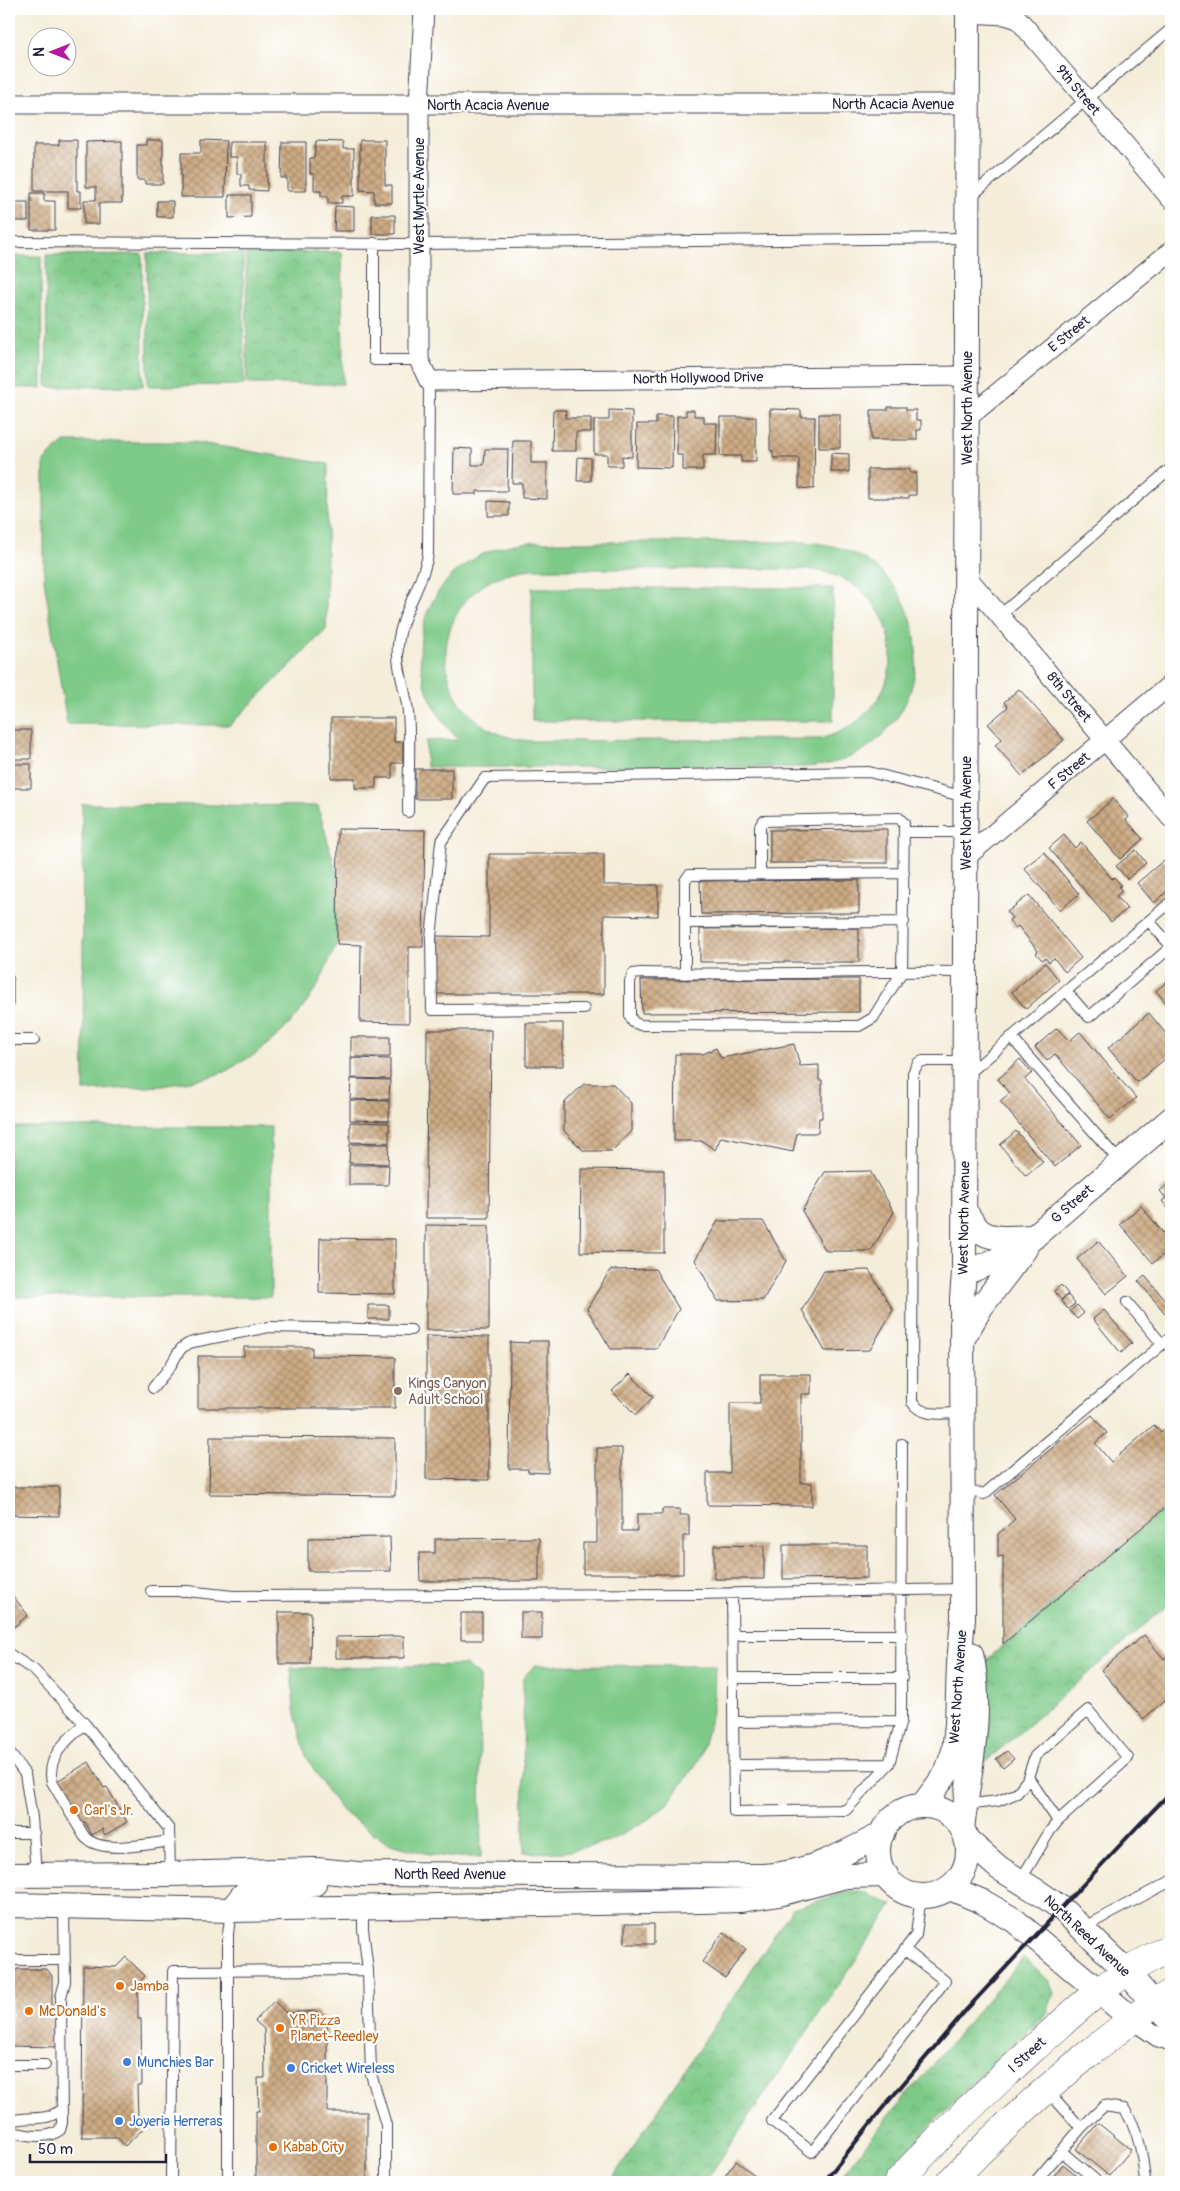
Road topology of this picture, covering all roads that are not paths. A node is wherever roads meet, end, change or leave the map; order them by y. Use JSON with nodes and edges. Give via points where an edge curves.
{"nodes":[{"id":1,"x":424,"y":9,"type":"edge"},
{"id":2,"x":968,"y":11,"type":"edge"},
{"id":3,"x":1171,"y":29,"type":"edge"},
{"id":4,"x":1087,"y":100,"type":"junction"},
{"id":5,"x":9,"y":104,"type":"edge"},
{"id":6,"x":967,"y":104,"type":"junction"},
{"id":7,"x":419,"y":105,"type":"junction"},
{"id":8,"x":1171,"y":199,"type":"edge"},
{"id":9,"x":967,"y":200,"type":"junction"},
{"id":10,"x":967,"y":238,"type":"junction"},
{"id":11,"x":9,"y":242,"type":"edge"},
{"id":12,"x":374,"y":243,"type":"junction"},
{"id":13,"x":419,"y":244,"type":"junction"},
{"id":14,"x":1171,"y":251,"type":"edge"},
{"id":15,"x":419,"y":360,"type":"junction"},
{"id":16,"x":967,"y":376,"type":"junction"},
{"id":17,"x":429,"y":381,"type":"junction"},
{"id":18,"x":967,"y":418,"type":"junction"},
{"id":19,"x":1171,"y":468,"type":"edge"},
{"id":20,"x":966,"y":576,"type":"junction"},
{"id":21,"x":1000,"y":614,"type":"junction"},
{"id":22,"x":1171,"y":684,"type":"edge"},
{"id":23,"x":1105,"y":740,"type":"junction"},
{"id":24,"x":966,"y":797,"type":"junction"},
{"id":25,"x":408,"y":812,"type":"dead end"},
{"id":26,"x":1171,"y":818,"type":"edge"},
{"id":27,"x":905,"y":832,"type":"junction"},
{"id":28,"x":966,"y":832,"type":"junction"},
{"id":29,"x":966,"y":857,"type":"junction"},
{"id":30,"x":904,"y":873,"type":"junction"},
{"id":31,"x":760,"y":874,"type":"junction"},
{"id":32,"x":1171,"y":902,"type":"edge"},
{"id":33,"x":1149,"y":920,"type":"junction"},
{"id":34,"x":904,"y":922,"type":"junction"},
{"id":35,"x":685,"y":923,"type":"junction"},
{"id":36,"x":1171,"y":946,"type":"edge"},
{"id":37,"x":902,"y":972,"type":"junction"},
{"id":38,"x":965,"y":972,"type":"junction"},
{"id":39,"x":685,"y":974,"type":"junction"},
{"id":40,"x":1066,"y":991,"type":"junction"},
{"id":41,"x":584,"y":1009,"type":"dead end"},
{"id":42,"x":1011,"y":1037,"type":"junction"},
{"id":43,"x":9,"y":1040,"type":"edge"},
{"id":44,"x":34,"y":1040,"type":"dead end"},
{"id":45,"x":964,"y":1069,"type":"junction"},
{"id":46,"x":1171,"y":1119,"type":"edge"},
{"id":47,"x":1120,"y":1162,"type":"junction"},
{"id":48,"x":964,"y":1210,"type":"junction"},
{"id":49,"x":1034,"y":1237,"type":"junction"},
{"id":50,"x":964,"y":1273,"type":"junction"},
{"id":51,"x":1127,"y":1302,"type":"dead end"},
{"id":52,"x":411,"y":1330,"type":"dead end"},
{"id":53,"x":1171,"y":1337,"type":"edge"},
{"id":54,"x":962,"y":1340,"type":"junction"},
{"id":55,"x":1162,"y":1344,"type":"junction"},
{"id":56,"x":153,"y":1388,"type":"dead end"},
{"id":57,"x":962,"y":1413,"type":"junction"},
{"id":58,"x":902,"y":1444,"type":"dead end"},
{"id":59,"x":962,"y":1489,"type":"junction"},
{"id":60,"x":962,"y":1589,"type":"junction"},
{"id":61,"x":151,"y":1591,"type":"dead end"},
{"id":62,"x":902,"y":1591,"type":"junction"},
{"id":63,"x":732,"y":1593,"type":"junction"},
{"id":64,"x":963,"y":1618,"type":"junction"},
{"id":65,"x":902,"y":1634,"type":"junction"},
{"id":66,"x":732,"y":1635,"type":"junction"},
{"id":67,"x":9,"y":1654,"type":"edge"},
{"id":68,"x":732,"y":1678,"type":"junction"},
{"id":69,"x":902,"y":1678,"type":"junction"},
{"id":70,"x":901,"y":1721,"type":"junction"},
{"id":71,"x":733,"y":1722,"type":"junction"},
{"id":72,"x":85,"y":1724,"type":"junction"},
{"id":73,"x":9,"y":1752,"type":"edge"},
{"id":74,"x":889,"y":1764,"type":"junction"},
{"id":75,"x":733,"y":1765,"type":"junction"},
{"id":76,"x":1028,"y":1777,"type":"junction"},
{"id":77,"x":965,"y":1805,"type":"junction"},
{"id":78,"x":922,"y":1806,"type":"junction"},
{"id":79,"x":1058,"y":1821,"type":"junction"},
{"id":80,"x":9,"y":1833,"type":"edge"},
{"id":81,"x":34,"y":1833,"type":"junction"},
{"id":82,"x":882,"y":1834,"type":"junction"},
{"id":83,"x":964,"y":1834,"type":"junction"},
{"id":84,"x":170,"y":1841,"type":"junction"},
{"id":85,"x":1171,"y":1873,"type":"edge"},
{"id":86,"x":36,"y":1874,"type":"junction"},
{"id":87,"x":170,"y":1874,"type":"junction"},
{"id":88,"x":357,"y":1874,"type":"junction"},
{"id":89,"x":9,"y":1875,"type":"edge"},
{"id":90,"x":886,"y":1875,"type":"junction"},
{"id":91,"x":702,"y":1876,"type":"junction"},
{"id":92,"x":1020,"y":1881,"type":"junction"},
{"id":93,"x":1167,"y":1884,"type":"edge"},
{"id":94,"x":950,"y":1888,"type":"junction"},
{"id":95,"x":921,"y":1895,"type":"junction"},
{"id":96,"x":554,"y":1904,"type":"junction"},
{"id":97,"x":19,"y":1905,"type":"edge"},
{"id":98,"x":64,"y":1905,"type":"junction"},
{"id":99,"x":363,"y":1908,"type":"junction"},
{"id":100,"x":231,"y":1910,"type":"junction"},
{"id":101,"x":1082,"y":1928,"type":"junction"},
{"id":102,"x":1171,"y":1947,"type":"edge"},
{"id":103,"x":905,"y":1950,"type":"junction"},
{"id":104,"x":9,"y":1960,"type":"edge"},
{"id":105,"x":65,"y":1960,"type":"junction"},
{"id":106,"x":228,"y":1970,"type":"junction"},
{"id":107,"x":368,"y":1970,"type":"junction"},
{"id":108,"x":1127,"y":1972,"type":"junction"},
{"id":109,"x":1098,"y":1992,"type":"junction"},
{"id":110,"x":1162,"y":1998,"type":"edge"},
{"id":111,"x":1132,"y":2019,"type":"junction"},
{"id":112,"x":1171,"y":2024,"type":"edge"},
{"id":113,"x":1171,"y":2041,"type":"edge"},
{"id":114,"x":45,"y":2065,"type":"dead end"},
{"id":115,"x":9,"y":2066,"type":"edge"},
{"id":116,"x":1046,"y":2089,"type":"junction"},
{"id":117,"x":61,"y":2109,"type":"junction"},
{"id":118,"x":9,"y":2122,"type":"edge"},
{"id":119,"x":1081,"y":2128,"type":"junction"},
{"id":120,"x":9,"y":2131,"type":"edge"},
{"id":121,"x":1062,"y":2151,"type":"junction"},
{"id":122,"x":171,"y":2182,"type":"edge"},
{"id":123,"x":228,"y":2182,"type":"edge"},
{"id":124,"x":386,"y":2182,"type":"edge"},
{"id":125,"x":898,"y":2182,"type":"edge"},
{"id":126,"x":950,"y":2182,"type":"edge"},
{"id":127,"x":1035,"y":2182,"type":"edge"},
{"id":128,"x":1098,"y":2182,"type":"edge"},
{"id":129,"x":1145,"y":2182,"type":"edge"}],
"edges":[{"from":1,"to":7,"type":"street","name":"West Myrtle Avenue"},
{"from":2,"to":4,"type":"street","name":"9th Street","via":[[1006,14],[1018,19]]},
{"from":2,"to":6,"type":"street","name":"West North Avenue"},
{"from":3,"to":4,"type":"lane"},
{"from":4,"to":8,"type":"street","name":"9th Street"},
{"from":4,"to":9,"type":"lane"},
{"from":5,"to":7,"type":"street","name":"North Acacia Avenue"},
{"from":6,"to":7,"type":"street","name":"North Acacia Avenue"},
{"from":6,"to":9,"type":"street","name":"West North Avenue"},
{"from":7,"to":13,"type":"street","name":"West Myrtle Avenue"},
{"from":9,"to":10,"type":"street","name":"West North Avenue"},
{"from":10,"to":13,"type":"lane"},
{"from":10,"to":16,"type":"street","name":"West North Avenue"},
{"from":11,"to":12,"type":"lane"},
{"from":12,"to":13,"type":"lane"},
{"from":12,"to":15,"type":"lane","via":[[374,360]]},
{"from":13,"to":15,"type":"street","name":"West Myrtle Avenue"},
{"from":14,"to":18,"type":"street","name":"E Street"},
{"from":15,"to":17,"type":"street","name":"West Myrtle Avenue"},
{"from":16,"to":17,"type":"street","name":"North Hollywood Drive"},
{"from":16,"to":18,"type":"street","name":"West North Avenue"},
{"from":17,"to":25,"type":"lane","via":[[428,554],[424,575],[403,622],[398,646],[399,669],[408,711]]},
{"from":18,"to":20,"type":"street","name":"West North Avenue"},
{"from":19,"to":21,"type":"lane"},
{"from":20,"to":21,"type":"street","name":"8th Street"},
{"from":20,"to":24,"type":"street","name":"West North Avenue"},
{"from":21,"to":23,"type":"street","name":"8th Street"},
{"from":22,"to":23,"type":"street","name":"F Street"},
{"from":23,"to":26,"type":"street","name":"8th Street"},
{"from":23,"to":29,"type":"street","name":"F Street"},
{"from":24,"to":28,"type":"street","name":"West North Avenue"},
{"from":24,"to":41,"type":"lane","via":[[870,772],[485,778],[441,842],[431,938],[432,1010]]},
{"from":27,"to":28,"type":"lane"},
{"from":27,"to":30,"type":"lane"},
{"from":27,"to":31,"type":"lane","via":[[904,823],[899,818],[762,821]]},
{"from":28,"to":29,"type":"street","name":"West North Avenue"},
{"from":29,"to":38,"type":"street","name":"West North Avenue"},
{"from":30,"to":31,"type":"lane"},
{"from":30,"to":34,"type":"lane"},
{"from":31,"to":35,"type":"lane","via":[[689,875],[685,881]]},
{"from":32,"to":33,"type":"lane"},
{"from":33,"to":36,"type":"lane"},
{"from":33,"to":40,"type":"lane"},
{"from":34,"to":35,"type":"lane"},
{"from":34,"to":37,"type":"lane"},
{"from":35,"to":39,"type":"lane"},
{"from":36,"to":40,"type":"lane","via":[[1089,1017]]},
{"from":37,"to":38,"type":"lane"},
{"from":37,"to":39,"type":"lane"},
{"from":37,"to":39,"type":"lane","via":[[873,1018],[858,1026],[640,1025],[633,1022],[630,990],[633,974]]},
{"from":38,"to":45,"type":"street","name":"West North Avenue"},
{"from":40,"to":42,"type":"lane"},
{"from":42,"to":45,"type":"lane"},
{"from":42,"to":47,"type":"lane"},
{"from":43,"to":44,"type":"lane"},
{"from":45,"to":48,"type":"street","name":"West North Avenue"},
{"from":45,"to":57,"type":"lane","via":[[923,1061],[918,1063],[913,1073],[912,1402],[925,1413]]},
{"from":46,"to":47,"type":"street","name":"G Street"},
{"from":47,"to":49,"type":"street","name":"G Street"},
{"from":48,"to":49,"type":"street","via":[[979,1230],[987,1234],[1002,1238]]},
{"from":48,"to":50,"type":"street","name":"West North Avenue"},
{"from":49,"to":50,"type":"street","name":"G Street","via":[[1015,1253]]},
{"from":49,"to":54,"type":"street","via":[[981,1307]]},
{"from":50,"to":54,"type":"street","name":"West North Avenue"},
{"from":51,"to":55,"type":"lane"},
{"from":52,"to":56,"type":"lane","via":[[269,1327],[194,1342],[179,1350]]},
{"from":53,"to":55,"type":"lane"},
{"from":54,"to":57,"type":"street","name":"West North Avenue"},
{"from":55,"to":59,"type":"lane","via":[[984,1494]]},
{"from":57,"to":59,"type":"street","name":"West North Avenue"},
{"from":58,"to":62,"type":"lane"},
{"from":59,"to":60,"type":"street","name":"West North Avenue"},
{"from":60,"to":62,"type":"lane"},
{"from":60,"to":64,"type":"street","name":"West North Avenue"},
{"from":61,"to":63,"type":"lane","via":[[233,1596]]},
{"from":62,"to":63,"type":"lane"},
{"from":62,"to":65,"type":"lane"},
{"from":63,"to":66,"type":"lane"},
{"from":64,"to":77,"type":"street","name":"West North Avenue","via":[[975,1677],[972,1760]]},
{"from":64,"to":78,"type":"street","name":"West North Avenue","via":[[954,1750],[946,1774]]},
{"from":65,"to":66,"type":"lane"},
{"from":65,"to":69,"type":"lane"},
{"from":66,"to":68,"type":"lane"},
{"from":67,"to":72,"type":"lane","via":[[34,1670]]},
{"from":68,"to":69,"type":"lane"},
{"from":68,"to":71,"type":"lane"},
{"from":69,"to":70,"type":"lane"},
{"from":70,"to":71,"type":"lane"},
{"from":70,"to":74,"type":"lane"},
{"from":71,"to":75,"type":"lane"},
{"from":72,"to":84,"type":"lane","via":[[169,1829]]},
{"from":72,"to":84,"type":"lane","via":[[58,1750],[51,1775],[84,1836],[91,1844],[100,1846]]},
{"from":73,"to":81,"type":"lane","via":[[25,1774]]},
{"from":74,"to":75,"type":"lane"},
{"from":74,"to":75,"type":"lane","via":[[846,1810],[734,1812]]},
{"from":76,"to":77,"type":"lane","via":[[1022,1787],[1009,1797]]},
{"from":76,"to":79,"type":"lane"},
{"from":76,"to":79,"type":"lane","via":[[1035,1756],[1088,1710],[1128,1758]]},
{"from":77,"to":83,"type":"street","name":"West North Avenue"},
{"from":78,"to":82,"type":"street","via":[[904,1810],[895,1816]]},
{"from":78,"to":83,"type":"street","via":[[948,1814]]},
{"from":79,"to":92,"type":"lane"},
{"from":80,"to":81,"type":"lane"},
{"from":81,"to":86,"type":"lane"},
{"from":82,"to":90,"type":"street","via":[[879,1855]]},
{"from":82,"to":91,"type":"street","name":"North Reed Avenue","via":[[806,1870],[762,1876]]},
{"from":83,"to":92,"type":"street","name":"North Reed Avenue","via":[[999,1868]]},
{"from":83,"to":94,"type":"street","via":[[966,1862]]},
{"from":84,"to":87,"type":"lane"},
{"from":85,"to":93,"type":"lane"},
{"from":86,"to":87,"type":"street","name":"North Reed Avenue"},
{"from":86,"to":89,"type":"street","name":"North Reed Avenue"},
{"from":87,"to":88,"type":"street","name":"North Reed Avenue","via":[[316,1870]]},
{"from":87,"to":97,"type":"street","via":[[150,1888],[93,1890]]},
{"from":88,"to":91,"type":"street","name":"North Reed Avenue"},
{"from":88,"to":100,"type":"street","via":[[316,1884],[254,1890],[242,1895]]},
{"from":90,"to":95,"type":"street","via":[[902,1890]]},
{"from":90,"to":96,"type":"street","via":[[837,1877],[799,1889],[741,1900]]},
{"from":91,"to":96,"type":"street","via":[[590,1889]]},
{"from":92,"to":101,"type":"street","name":"North Reed Avenue","via":[[1062,1909]]},
{"from":93,"to":101,"type":"lane"},
{"from":94,"to":95,"type":"street","via":[[936,1894]]},
{"from":94,"to":109,"type":"street","via":[[1014,1920]]},
{"from":95,"to":103,"type":"lane","via":[[916,1935]]},
{"from":96,"to":99,"type":"street"},
{"from":97,"to":98,"type":"street"},
{"from":98,"to":100,"type":"street"},
{"from":98,"to":105,"type":"lane"},
{"from":99,"to":100,"type":"street"},
{"from":99,"to":107,"type":"lane"},
{"from":100,"to":106,"type":"lane"},
{"from":101,"to":108,"type":"street","name":"North Reed Avenue"},
{"from":102,"to":108,"type":"main road","name":"I Street"},
{"from":103,"to":103,"type":"lane","via":[[772,2121],[812,2152],[945,1981]]},
{"from":104,"to":105,"type":"lane"},
{"from":105,"to":117,"type":"lane","via":[[61,1997]]},
{"from":106,"to":107,"type":"lane"},
{"from":106,"to":122,"type":"lane","via":[[173,1971]]},
{"from":106,"to":123,"type":"lane"},
{"from":107,"to":124,"type":"lane","via":[[371,2074],[386,2125]]},
{"from":108,"to":109,"type":"main road","name":"I Street"},
{"from":108,"to":110,"type":"street","name":"North Reed Avenue"},
{"from":109,"to":111,"type":"street"},
{"from":109,"to":125,"type":"main road","name":"I Street","via":[[1008,2071]]},
{"from":110,"to":111,"type":"main road"},
{"from":110,"to":112,"type":"street"},
{"from":111,"to":113,"type":"street","via":[[1158,2037]]},
{"from":111,"to":116,"type":"main road"},
{"from":114,"to":115,"type":"lane"},
{"from":116,"to":119,"type":"lane"},
{"from":116,"to":126,"type":"main road"},
{"from":117,"to":118,"type":"lane","via":[[48,2118]]},
{"from":117,"to":120,"type":"lane","via":[[62,2124],[56,2133],[30,2135]]},
{"from":119,"to":121,"type":"lane"},
{"from":119,"to":129,"type":"lane","via":[[1104,2106],[1124,2108],[1139,2141]]},
{"from":121,"to":127,"type":"lane"},
{"from":121,"to":128,"type":"lane"}]}
